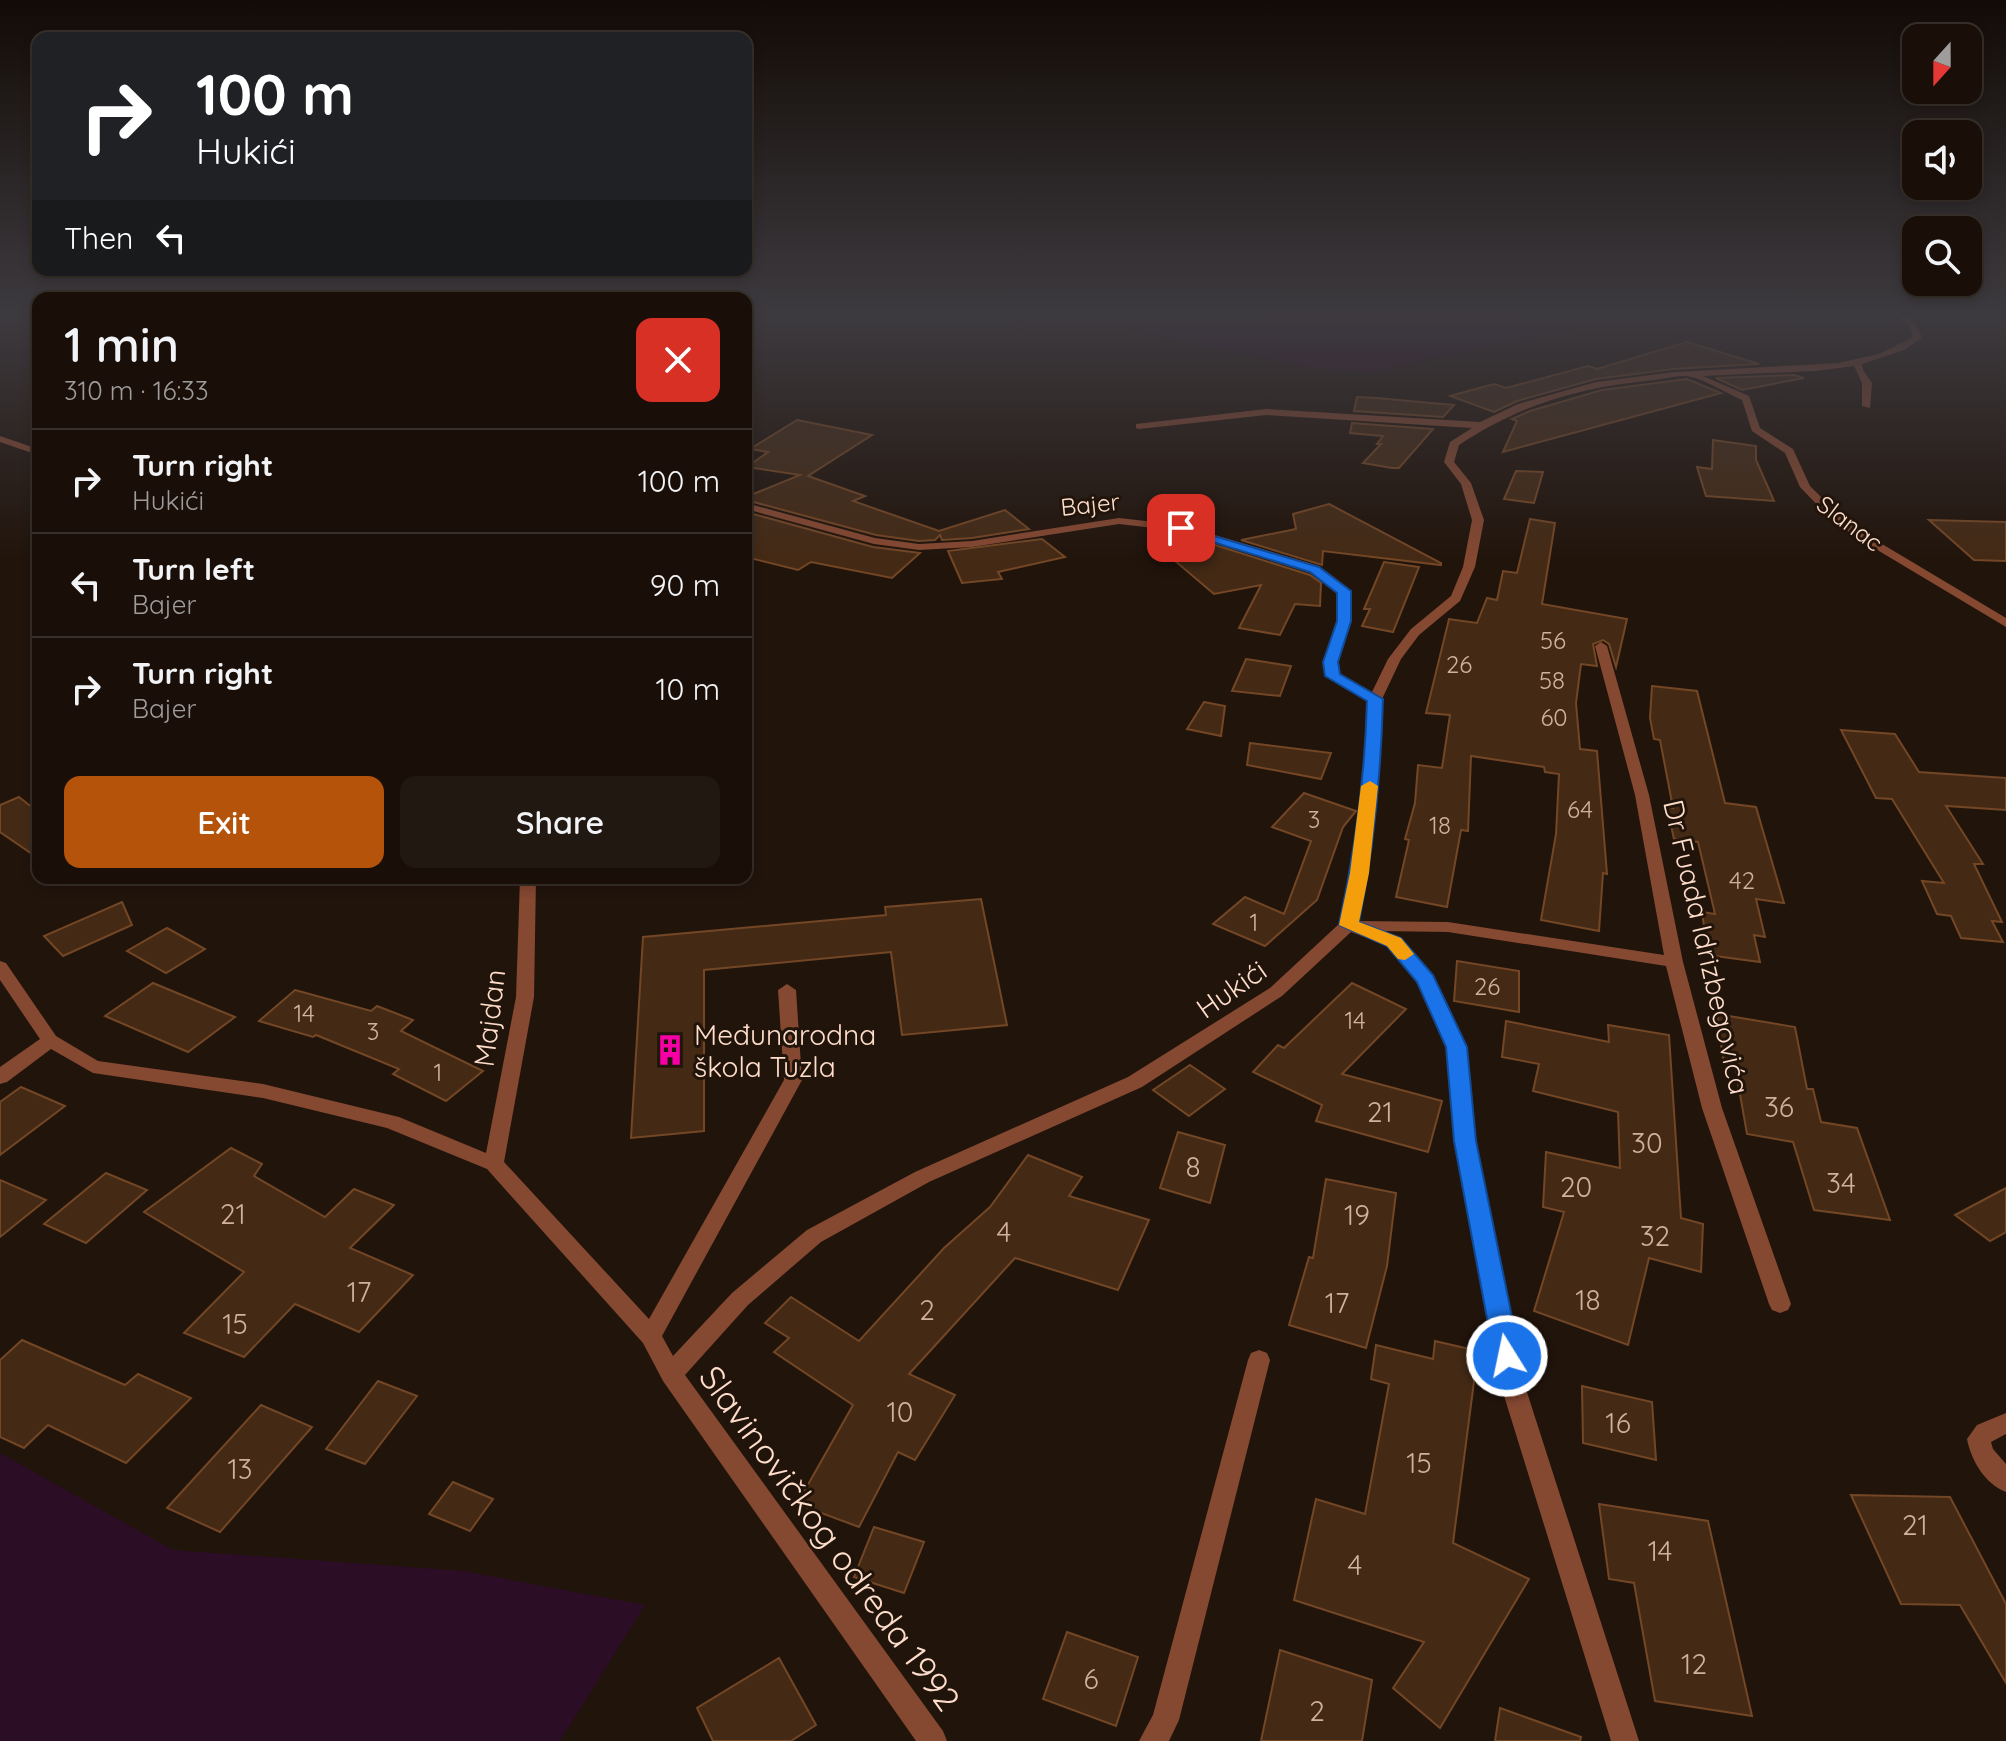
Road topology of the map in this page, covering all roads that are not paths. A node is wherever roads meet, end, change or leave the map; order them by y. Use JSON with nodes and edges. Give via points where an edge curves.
{"nodes":[{"id":1,"x":1551,"y":396,"type":"edge"},
{"id":2,"x":1742,"y":396,"type":"edge"},
{"id":3,"x":1867,"y":396,"type":"edge"},
{"id":4,"x":1867,"y":406,"type":"dead end"},
{"id":5,"x":1479,"y":425,"type":"junction"},
{"id":6,"x":1139,"y":426,"type":"dead end"},
{"id":7,"x":0,"y":439,"type":"edge"},
{"id":8,"x":32,"y":450,"type":"edge"},
{"id":9,"x":752,"y":508,"type":"edge"},
{"id":10,"x":2006,"y":623,"type":"edge"},
{"id":11,"x":1601,"y":646,"type":"dead end"},
{"id":12,"x":1375,"y":699,"type":"junction"},
{"id":13,"x":528,"y":884,"type":"edge"},
{"id":14,"x":1348,"y":925,"type":"junction"},
{"id":15,"x":1674,"y":962,"type":"junction"},
{"id":16,"x":0,"y":967,"type":"edge"},
{"id":17,"x":787,"y":990,"type":"dead end"},
{"id":18,"x":50,"y":1040,"type":"junction"},
{"id":19,"x":0,"y":1077,"type":"edge"},
{"id":20,"x":494,"y":1164,"type":"junction"},
{"id":21,"x":1780,"y":1304,"type":"dead end"},
{"id":22,"x":651,"y":1336,"type":"junction"},
{"id":23,"x":1259,"y":1360,"type":"dead end"},
{"id":24,"x":671,"y":1374,"type":"junction"},
{"id":25,"x":2006,"y":1423,"type":"edge"},
{"id":26,"x":2006,"y":1481,"type":"edge"},
{"id":27,"x":933,"y":1741,"type":"edge"},
{"id":28,"x":1153,"y":1741,"type":"edge"},
{"id":29,"x":1625,"y":1741,"type":"edge"}],
"edges":[{"from":1,"to":5,"type":"street","via":[[1507,409]]},
{"from":2,"to":10,"type":"street","name":"Slanac","via":[[1755,429],[1789,451],[1805,487],[1832,514]]},
{"from":3,"to":4,"type":"street"},
{"from":5,"to":6,"type":"street","via":[[1266,412]]},
{"from":5,"to":12,"type":"street","via":[[1454,444],[1449,462],[1466,483],[1478,520],[1469,567],[1456,598],[1415,632]]},
{"from":7,"to":8,"type":"street"},
{"from":9,"to":12,"type":"street","name":"Bajer","via":[[874,541],[919,547],[1119,521],[1181,528],[1275,554],[1315,569],[1344,591],[1333,676]]},
{"from":11,"to":15,"type":"street","name":"Dr Fuada Idrizbegovića","via":[[1642,795]]},
{"from":12,"to":14,"type":"street","via":[[1373,760]]},
{"from":13,"to":20,"type":"street","name":"Majdan","via":[[525,997]]},
{"from":14,"to":15,"type":"street","via":[[1448,927]]},
{"from":14,"to":24,"type":"street","name":"Hukići","via":[[1276,992],[1135,1082],[922,1177],[814,1236],[740,1299]]},
{"from":14,"to":29,"type":"street","via":[[1394,942],[1426,979],[1456,1047],[1465,1141],[1513,1386]]},
{"from":15,"to":21,"type":"street","name":"Dr Fuada Idrizbegovića","via":[[1712,1108]]},
{"from":16,"to":18,"type":"street"},
{"from":17,"to":22,"type":"street","via":[[793,1080]]},
{"from":18,"to":19,"type":"street"},
{"from":18,"to":20,"type":"street","via":[[93,1067],[263,1091],[392,1122]]},
{"from":20,"to":22,"type":"street","name":"Slavinovičkog odreda 1992"},
{"from":22,"to":24,"type":"street","name":"Slavinovičkog odreda 1992"},
{"from":23,"to":28,"type":"street","via":[[1165,1720]]},
{"from":24,"to":27,"type":"street","name":"Slavinovičkog odreda 1992"},
{"from":25,"to":26,"type":"street","via":[[1979,1439],[1982,1454]]}]}
